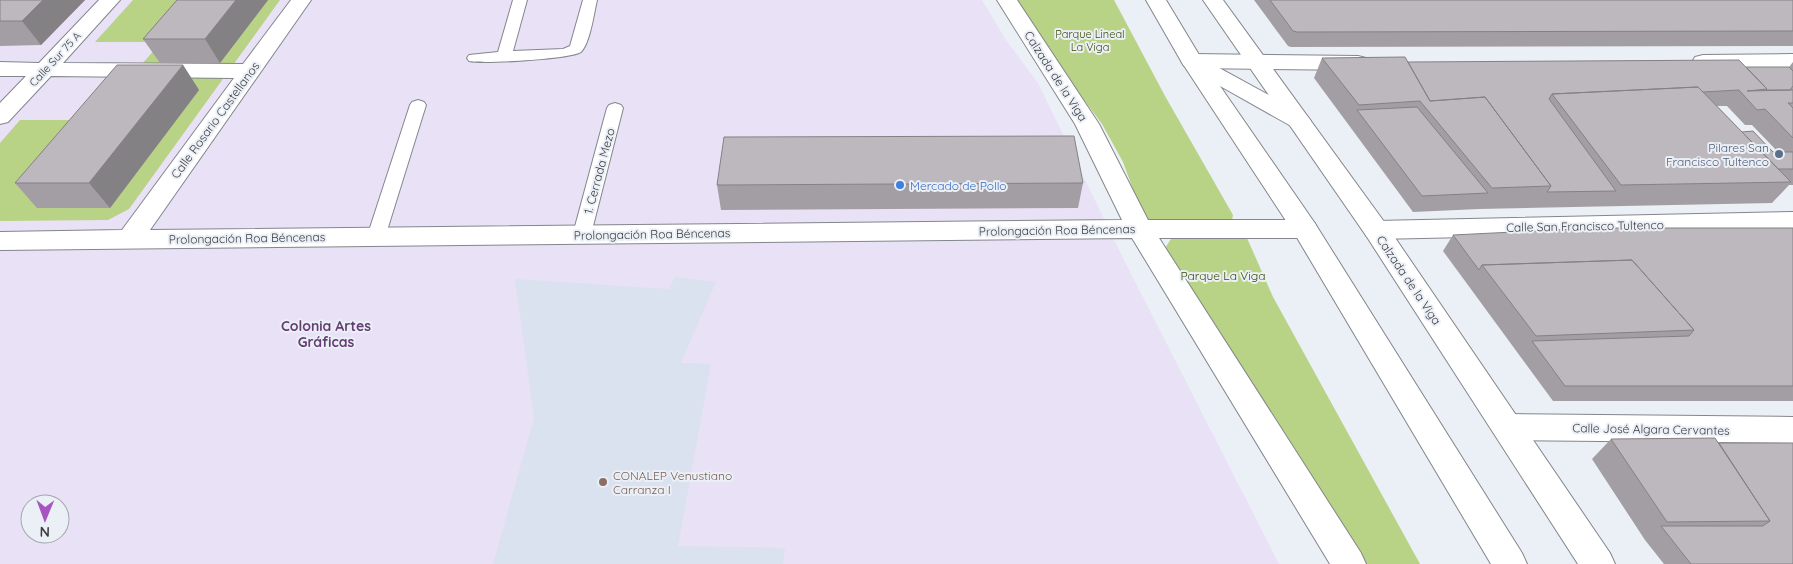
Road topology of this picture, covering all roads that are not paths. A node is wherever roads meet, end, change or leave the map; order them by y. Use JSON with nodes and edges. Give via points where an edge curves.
{"nodes":[{"id":1,"x":110,"y":0,"type":"edge"},
{"id":2,"x":301,"y":0,"type":"edge"},
{"id":3,"x":520,"y":0,"type":"edge"},
{"id":4,"x":590,"y":0,"type":"edge"},
{"id":5,"x":1007,"y":0,"type":"edge"},
{"id":6,"x":1156,"y":0,"type":"edge"},
{"id":7,"x":1213,"y":0,"type":"edge"},
{"id":8,"x":504,"y":57,"type":"junction"},
{"id":9,"x":474,"y":58,"type":"dead end"},
{"id":10,"x":1192,"y":61,"type":"junction"},
{"id":11,"x":1793,"y":61,"type":"edge"},
{"id":12,"x":1684,"y":62,"type":"edge"},
{"id":13,"x":1258,"y":63,"type":"junction"},
{"id":14,"x":1377,"y":63,"type":"edge"},
{"id":15,"x":0,"y":69,"type":"edge"},
{"id":16,"x":45,"y":69,"type":"junction"},
{"id":17,"x":250,"y":71,"type":"junction"},
{"id":18,"x":418,"y":105,"type":"dead end"},
{"id":19,"x":616,"y":108,"type":"dead end"},
{"id":20,"x":0,"y":117,"type":"edge"},
{"id":21,"x":1299,"y":121,"type":"junction"},
{"id":22,"x":1793,"y":221,"type":"edge"},
{"id":23,"x":1140,"y":229,"type":"junction"},
{"id":24,"x":1305,"y":229,"type":"junction"},
{"id":25,"x":1376,"y":230,"type":"junction"},
{"id":26,"x":582,"y":234,"type":"junction"},
{"id":27,"x":376,"y":237,"type":"junction"},
{"id":28,"x":129,"y":240,"type":"junction"},
{"id":29,"x":0,"y":241,"type":"edge"},
{"id":30,"x":1508,"y":427,"type":"junction"},
{"id":31,"x":1793,"y":430,"type":"edge"},
{"id":32,"x":1349,"y":564,"type":"edge"},
{"id":33,"x":1510,"y":564,"type":"edge"},
{"id":34,"x":1598,"y":564,"type":"edge"}],
"edges":[{"from":1,"to":16,"type":"street","name":"Calle Sur 75 A"},
{"from":2,"to":17,"type":"street","name":"Calle Rosario Castellanos"},
{"from":3,"to":8,"type":"lane"},
{"from":4,"to":8,"type":"lane","via":[[575,49],[556,55]]},
{"from":5,"to":23,"type":"street","name":"Calzada de la Viga","via":[[1087,124]]},
{"from":6,"to":10,"type":"street"},
{"from":7,"to":13,"type":"street","name":"Calzada de la Viga"},
{"from":8,"to":9,"type":"lane"},
{"from":10,"to":13,"type":"street"},
{"from":10,"to":21,"type":"street"},
{"from":10,"to":24,"type":"street"},
{"from":11,"to":12,"type":"street"},
{"from":13,"to":14,"type":"street"},
{"from":13,"to":21,"type":"street","name":"Calzada de la Viga"},
{"from":15,"to":16,"type":"street"},
{"from":16,"to":17,"type":"street"},
{"from":16,"to":20,"type":"street","name":"Calle Sur 75 A"},
{"from":17,"to":28,"type":"street","name":"Calle Rosario Castellanos"},
{"from":18,"to":27,"type":"lane"},
{"from":19,"to":26,"type":"lane","name":"1. Cerrada Mezo"},
{"from":21,"to":25,"type":"street","name":"Calzada de la Viga"},
{"from":22,"to":25,"type":"street","name":"Calle San Francisco Tultenco"},
{"from":23,"to":24,"type":"street","name":"Prolongación Roa Béncenas"},
{"from":23,"to":26,"type":"street","name":"Prolongación Roa Béncenas"},
{"from":23,"to":32,"type":"street","name":"Calzada de la Viga"},
{"from":24,"to":33,"type":"street"},
{"from":25,"to":30,"type":"street","name":"Calzada de la Viga"},
{"from":26,"to":27,"type":"street","name":"Prolongación Roa Béncenas"},
{"from":27,"to":28,"type":"street","name":"Prolongación Roa Béncenas"},
{"from":28,"to":29,"type":"street","name":"Prolongación Roa Béncenas"},
{"from":30,"to":31,"type":"street","name":"Calle José Algara Cervantes"},
{"from":30,"to":34,"type":"street","name":"Calzada de la Viga"}]}
